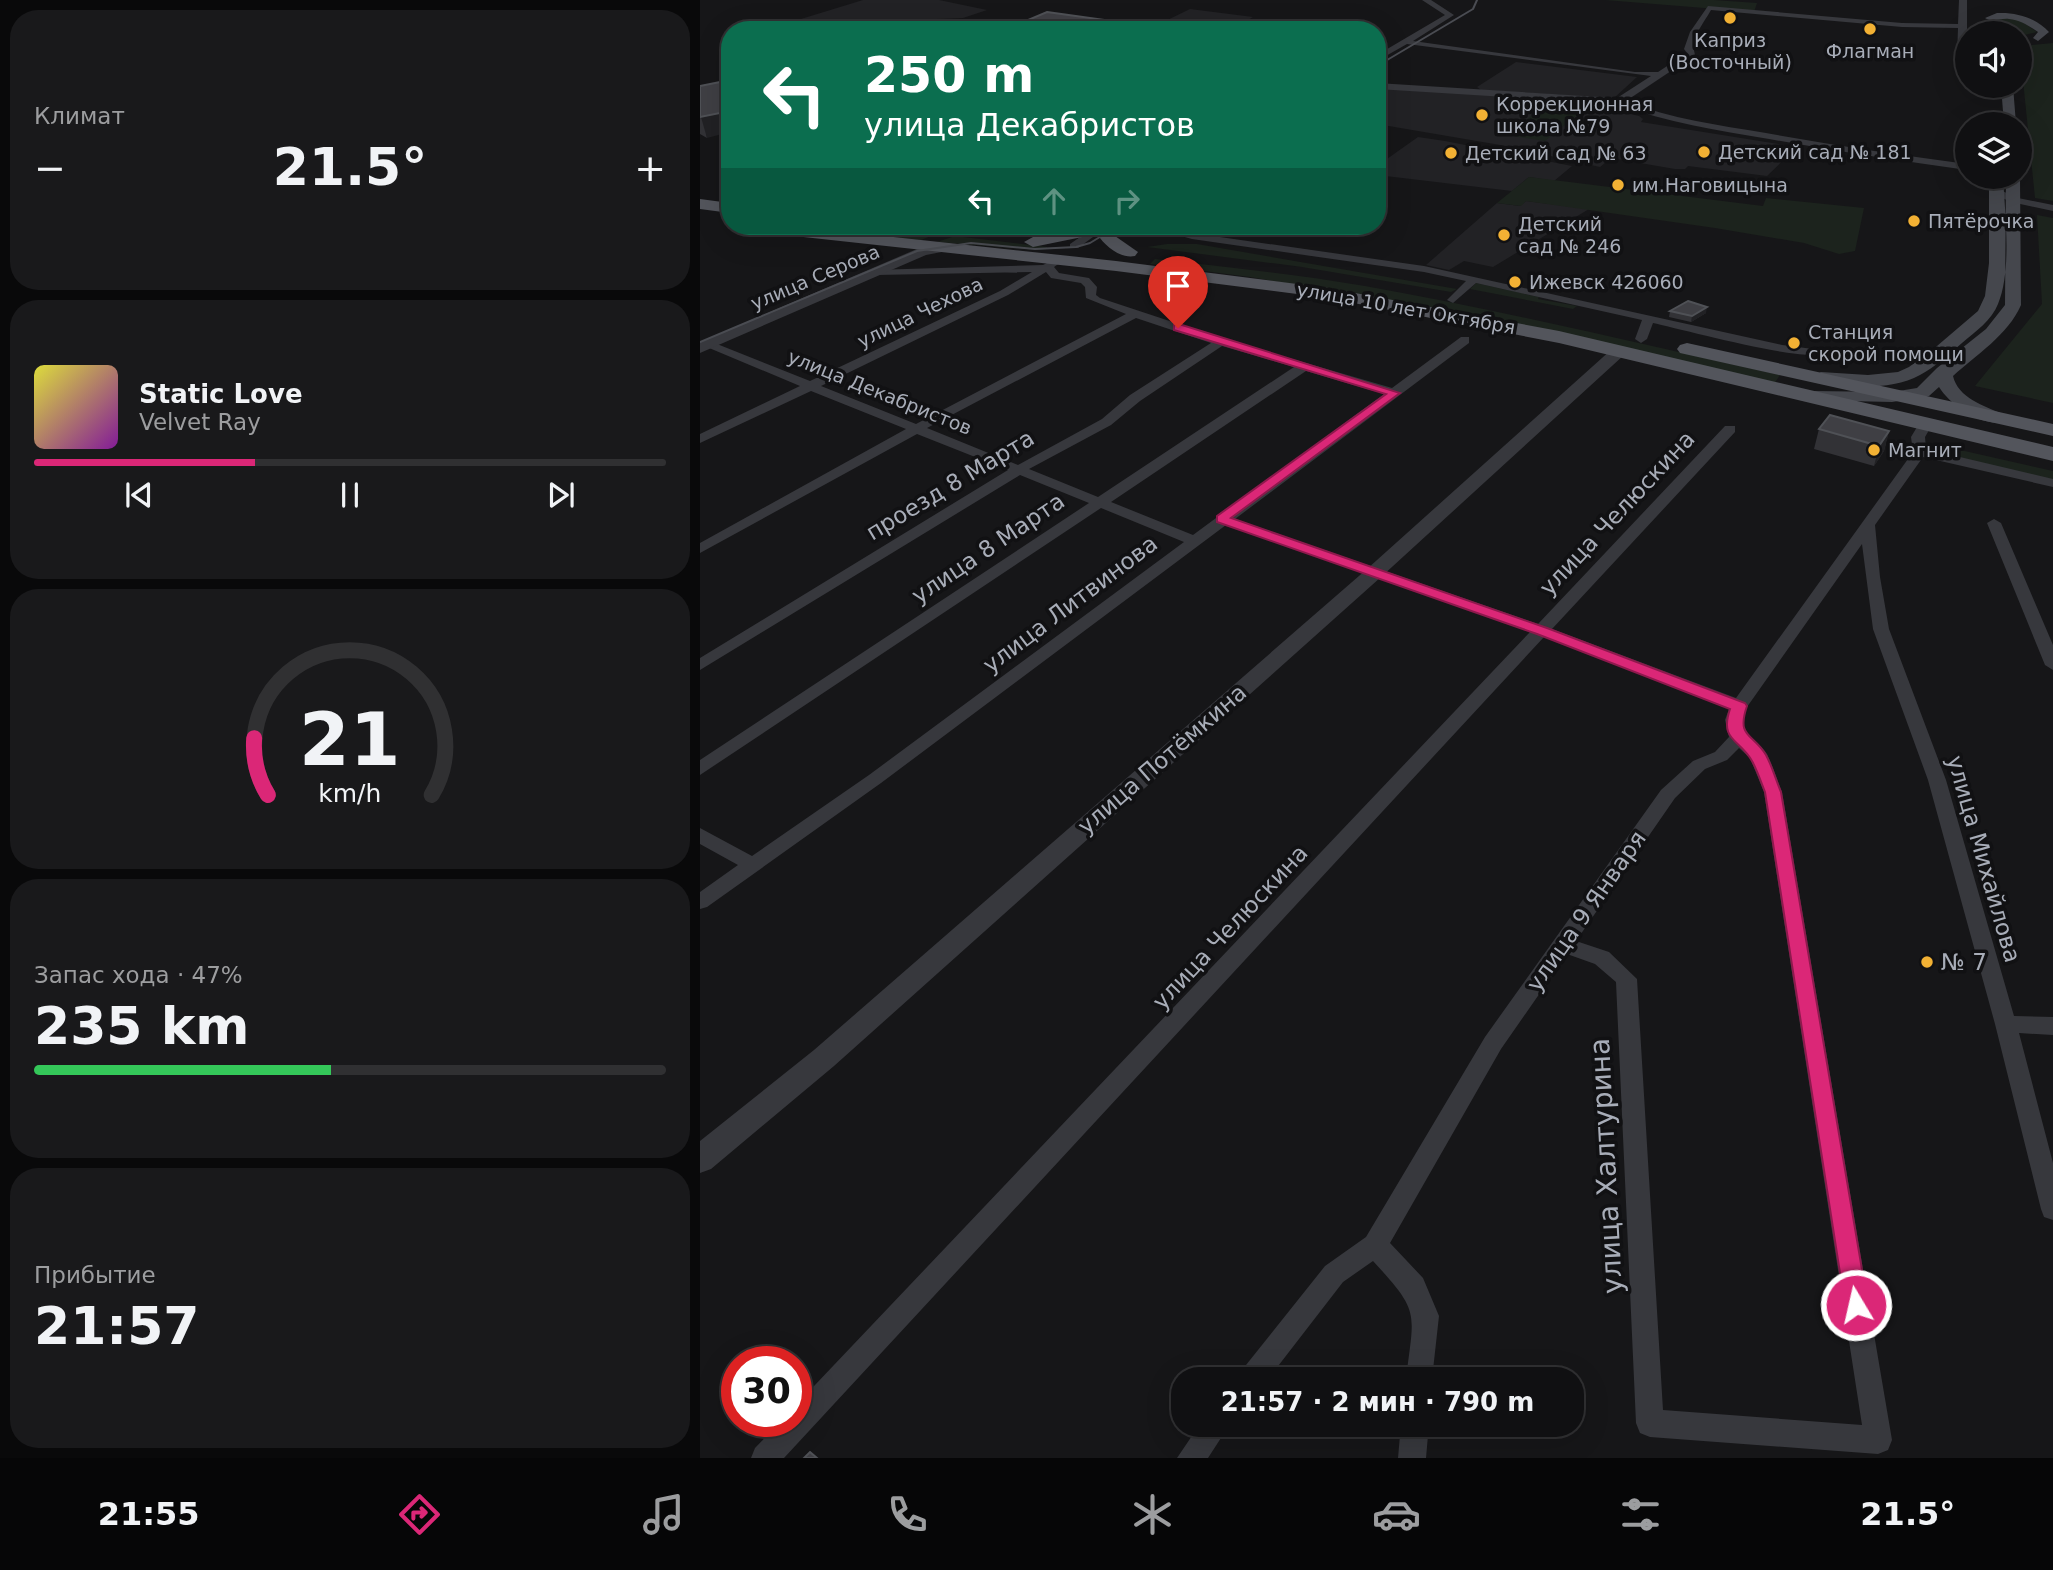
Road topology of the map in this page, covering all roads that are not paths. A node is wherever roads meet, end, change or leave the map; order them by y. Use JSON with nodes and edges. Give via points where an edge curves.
{"nodes":[{"id":1,"x":1426,"y":0,"type":"edge"},
{"id":2,"x":1963,"y":0,"type":"edge"},
{"id":3,"x":2008,"y":6,"type":"dead end"},
{"id":4,"x":1990,"y":19,"type":"dead end"},
{"id":5,"x":1961,"y":21,"type":"edge"},
{"id":6,"x":1955,"y":26,"type":"edge"},
{"id":7,"x":2034,"y":32,"type":"junction"},
{"id":8,"x":2053,"y":35,"type":"edge"},
{"id":9,"x":1406,"y":42,"type":"junction"},
{"id":10,"x":1386,"y":54,"type":"edge"},
{"id":11,"x":1657,"y":74,"type":"junction"},
{"id":12,"x":1386,"y":87,"type":"edge"},
{"id":13,"x":1619,"y":101,"type":"junction"},
{"id":14,"x":1955,"y":165,"type":"edge"},
{"id":15,"x":1996,"y":191,"type":"edge"},
{"id":16,"x":2020,"y":197,"type":"edge"},
{"id":17,"x":700,"y":204,"type":"edge"},
{"id":18,"x":2053,"y":206,"type":"edge"},
{"id":19,"x":721,"y":207,"type":"edge"},
{"id":20,"x":700,"y":220,"type":"edge"},
{"id":21,"x":721,"y":223,"type":"edge"},
{"id":22,"x":833,"y":235,"type":"edge"},
{"id":23,"x":936,"y":235,"type":"edge"},
{"id":24,"x":1076,"y":235,"type":"edge"},
{"id":25,"x":1090,"y":235,"type":"edge"},
{"id":26,"x":1106,"y":235,"type":"edge"},
{"id":27,"x":1188,"y":235,"type":"edge"},
{"id":28,"x":1074,"y":246,"type":"junction"},
{"id":29,"x":947,"y":247,"type":"junction"},
{"id":30,"x":1129,"y":252,"type":"junction"},
{"id":31,"x":1166,"y":256,"type":"junction"},
{"id":32,"x":1045,"y":257,"type":"junction"},
{"id":33,"x":1143,"y":269,"type":"junction"},
{"id":34,"x":876,"y":272,"type":"junction"},
{"id":35,"x":1474,"y":280,"type":"junction"},
{"id":36,"x":1453,"y":300,"type":"junction"},
{"id":37,"x":1136,"y":313,"type":"junction"},
{"id":38,"x":1648,"y":320,"type":"junction"},
{"id":39,"x":1641,"y":339,"type":"junction"},
{"id":40,"x":1465,"y":340,"type":"dead end"},
{"id":41,"x":1220,"y":342,"type":"junction"},
{"id":42,"x":704,"y":347,"type":"edge"},
{"id":43,"x":1618,"y":352,"type":"junction"},
{"id":44,"x":1814,"y":353,"type":"dead end"},
{"id":45,"x":1303,"y":367,"type":"junction"},
{"id":46,"x":1915,"y":371,"type":"junction"},
{"id":47,"x":1943,"y":372,"type":"junction"},
{"id":48,"x":1806,"y":376,"type":"junction"},
{"id":49,"x":810,"y":386,"type":"junction"},
{"id":50,"x":1395,"y":393,"type":"junction"},
{"id":51,"x":1793,"y":394,"type":"junction"},
{"id":52,"x":1905,"y":396,"type":"junction"},
{"id":53,"x":1997,"y":418,"type":"junction"},
{"id":54,"x":2021,"y":423,"type":"junction"},
{"id":55,"x":1925,"y":425,"type":"junction"},
{"id":56,"x":918,"y":428,"type":"junction"},
{"id":57,"x":1730,"y":429,"type":"dead end"},
{"id":58,"x":2053,"y":430,"type":"edge"},
{"id":59,"x":700,"y":439,"type":"edge"},
{"id":60,"x":2010,"y":444,"type":"junction"},
{"id":61,"x":1920,"y":452,"type":"junction"},
{"id":62,"x":2053,"y":454,"type":"edge"},
{"id":63,"x":1017,"y":471,"type":"junction"},
{"id":64,"x":2053,"y":483,"type":"edge"},
{"id":65,"x":1097,"y":503,"type":"junction"},
{"id":66,"x":1222,"y":519,"type":"junction"},
{"id":67,"x":1994,"y":523,"type":"dead end"},
{"id":68,"x":1868,"y":524,"type":"junction"},
{"id":69,"x":1193,"y":540,"type":"junction"},
{"id":70,"x":700,"y":549,"type":"edge"},
{"id":71,"x":1374,"y":573,"type":"junction"},
{"id":72,"x":1542,"y":631,"type":"junction"},
{"id":73,"x":700,"y":665,"type":"edge"},
{"id":74,"x":2053,"y":665,"type":"edge"},
{"id":75,"x":1739,"y":706,"type":"junction"},
{"id":76,"x":1738,"y":738,"type":"junction"},
{"id":77,"x":700,"y":769,"type":"edge"},
{"id":78,"x":700,"y":835,"type":"edge"},
{"id":79,"x":751,"y":864,"type":"junction"},
{"id":80,"x":700,"y":902,"type":"edge"},
{"id":81,"x":1564,"y":945,"type":"junction"},
{"id":82,"x":2006,"y":1024,"type":"junction"},
{"id":83,"x":2053,"y":1026,"type":"edge"},
{"id":84,"x":700,"y":1158,"type":"edge"},
{"id":85,"x":2053,"y":1209,"type":"edge"},
{"id":86,"x":1375,"y":1245,"type":"junction"},
{"id":87,"x":1260,"y":1367,"type":"edge"},
{"id":88,"x":1420,"y":1367,"type":"edge"},
{"id":89,"x":1207,"y":1437,"type":"edge"},
{"id":90,"x":1414,"y":1437,"type":"edge"},
{"id":91,"x":765,"y":1458,"type":"edge"},
{"id":92,"x":1191,"y":1458,"type":"edge"},
{"id":93,"x":1412,"y":1458,"type":"edge"}],
"edges":[{"from":1,"to":9,"type":"street","via":[[1450,15]]},
{"from":2,"to":5,"type":"street"},
{"from":3,"to":7,"type":"main road"},
{"from":4,"to":7,"type":"main road","via":[[2005,16]]},
{"from":6,"to":11,"type":"street","via":[[1708,8],[1689,41],[1692,53]]},
{"from":7,"to":8,"type":"main road"},
{"from":9,"to":10,"type":"street"},
{"from":9,"to":11,"type":"street"},
{"from":11,"to":13,"type":"street"},
{"from":12,"to":13,"type":"street"},
{"from":13,"to":14,"type":"street","via":[[1690,123]]},
{"from":15,"to":16,"type":"street"},
{"from":15,"to":46,"type":"main road","via":[[1997,243],[1989,307]]},
{"from":16,"to":18,"type":"street"},
{"from":16,"to":47,"type":"main road","via":[[2009,314]]},
{"from":17,"to":19,"type":"main road"},
{"from":20,"to":21,"type":"main road"},
{"from":22,"to":29,"type":"main road","name":"улица 10 лет Октября"},
{"from":23,"to":32,"type":"main road","name":"улица 10 лет Октября"},
{"from":24,"to":32,"type":"main road"},
{"from":25,"to":28,"type":"street"},
{"from":26,"to":30,"type":"main road"},
{"from":27,"to":35,"type":"street","via":[[1366,259]]},
{"from":28,"to":30,"type":"main road","name":"улица 10 лет Октября"},
{"from":28,"to":32,"type":"main road"},
{"from":29,"to":32,"type":"main road","name":"улица 10 лет Октября"},
{"from":29,"to":34,"type":"street","name":"улица Серова"},
{"from":30,"to":31,"type":"main road","name":"улица 10 лет Октября"},
{"from":31,"to":33,"type":"main road","via":[[1151,257]]},
{"from":31,"to":36,"type":"main road","name":"улица 10 лет Октября"},
{"from":32,"to":33,"type":"main road","name":"улица 10 лет Октября"},
{"from":32,"to":34,"type":"street"},
{"from":32,"to":37,"type":"street","via":[[1055,276],[1085,281],[1096,300]]},
{"from":32,"to":49,"type":"street","name":"улица Чехова","via":[[1004,293]]},
{"from":33,"to":43,"type":"main road","name":"улица 10 лет Октября","via":[[1340,295],[1497,323]]},
{"from":34,"to":42,"type":"street","name":"улица Серова"},
{"from":35,"to":36,"type":"street"},
{"from":35,"to":38,"type":"street"},
{"from":36,"to":39,"type":"main road","name":"улица 10 лет Октября"},
{"from":37,"to":41,"type":"street"},
{"from":37,"to":56,"type":"street"},
{"from":38,"to":39,"type":"street"},
{"from":38,"to":44,"type":"street"},
{"from":39,"to":48,"type":"main road","name":"улица 10 лет Октября"},
{"from":40,"to":50,"type":"street","name":"улица Литвинова"},
{"from":41,"to":45,"type":"street"},
{"from":41,"to":63,"type":"street","name":"проезд 8 Марта","via":[[1094,430]]},
{"from":42,"to":49,"type":"street","name":"улица Декабристов"},
{"from":43,"to":51,"type":"main road","name":"улица 10 лет Октября"},
{"from":43,"to":71,"type":"street","name":"улица Потёмкина"},
{"from":45,"to":50,"type":"street"},
{"from":45,"to":65,"type":"street","name":"улица 8 Марта"},
{"from":46,"to":48,"type":"main road","via":[[1864,380]]},
{"from":46,"to":52,"type":"main road","via":[[1903,389]]},
{"from":47,"to":52,"type":"main road","via":[[1928,389]]},
{"from":47,"to":53,"type":"main road","via":[[1945,384],[1959,400]]},
{"from":48,"to":51,"type":"main road","via":[[1813,382],[1811,388]]},
{"from":48,"to":52,"type":"main road","name":"улица 10 лет Октября"},
{"from":49,"to":56,"type":"street","name":"улица Декабристов"},
{"from":49,"to":59,"type":"street","name":"улица Чехова"},
{"from":50,"to":66,"type":"street","name":"улица Литвинова"},
{"from":51,"to":52,"type":"main road"},
{"from":51,"to":55,"type":"main road","name":"улица 10 лет Октября"},
{"from":52,"to":53,"type":"main road","name":"улица 10 лет Октября"},
{"from":52,"to":55,"type":"main road"},
{"from":53,"to":54,"type":"main road","name":"улица 10 лет Октября"},
{"from":53,"to":55,"type":"main road"},
{"from":54,"to":58,"type":"main road","name":"улица 10 лет Октября"},
{"from":54,"to":60,"type":"main road","via":[[2008,433]]},
{"from":55,"to":60,"type":"main road","name":"улица 10 лет Октября"},
{"from":55,"to":61,"type":"street","via":[[1918,437]]},
{"from":56,"to":63,"type":"street","name":"улица Декабристов"},
{"from":56,"to":70,"type":"street"},
{"from":57,"to":72,"type":"street","name":"улица Челюскина"},
{"from":60,"to":62,"type":"main road","name":"улица 10 лет Октября"},
{"from":61,"to":64,"type":"street"},
{"from":61,"to":68,"type":"street"},
{"from":63,"to":65,"type":"street","name":"улица Декабристов"},
{"from":63,"to":73,"type":"street","name":"проезд 8 Марта"},
{"from":65,"to":69,"type":"street","name":"улица Декабристов"},
{"from":65,"to":77,"type":"street","name":"улица 8 Марта"},
{"from":66,"to":69,"type":"street","name":"улица Литвинова"},
{"from":66,"to":71,"type":"street"},
{"from":67,"to":74,"type":"street"},
{"from":68,"to":75,"type":"street"},
{"from":68,"to":82,"type":"street","name":"улица Михайлова","via":[[1881,629],[1937,780]]},
{"from":69,"to":79,"type":"street","name":"улица Литвинова","via":[[874,779]]},
{"from":71,"to":72,"type":"street"},
{"from":71,"to":84,"type":"street","name":"улица Потёмкина","via":[[824,1058]]},
{"from":72,"to":75,"type":"street"},
{"from":72,"to":91,"type":"street","name":"улица Челюскина"},
{"from":75,"to":76,"type":"street","via":[[1734,720]]},
{"from":76,"to":81,"type":"street","name":"улица 9 Января","via":[[1668,794]]},
{"from":76,"to":81,"type":"street","name":"улица Халтурина","via":[[1758,755],[1773,792],[1878,1440],[1650,1423],[1626,979],[1602,958]]},
{"from":78,"to":79,"type":"street"},
{"from":79,"to":80,"type":"street","name":"улица Литвинова"},
{"from":81,"to":86,"type":"street","name":"улица 9 Января","via":[[1493,1043]]},
{"from":82,"to":83,"type":"street"},
{"from":82,"to":85,"type":"street","name":"улица Михайлова"},
{"from":86,"to":87,"type":"street","name":"улица 9 Января","via":[[1334,1274]]},
{"from":86,"to":88,"type":"street","via":[[1415,1287],[1426,1317]]},
{"from":89,"to":92,"type":"street"},
{"from":90,"to":93,"type":"street"}]}
